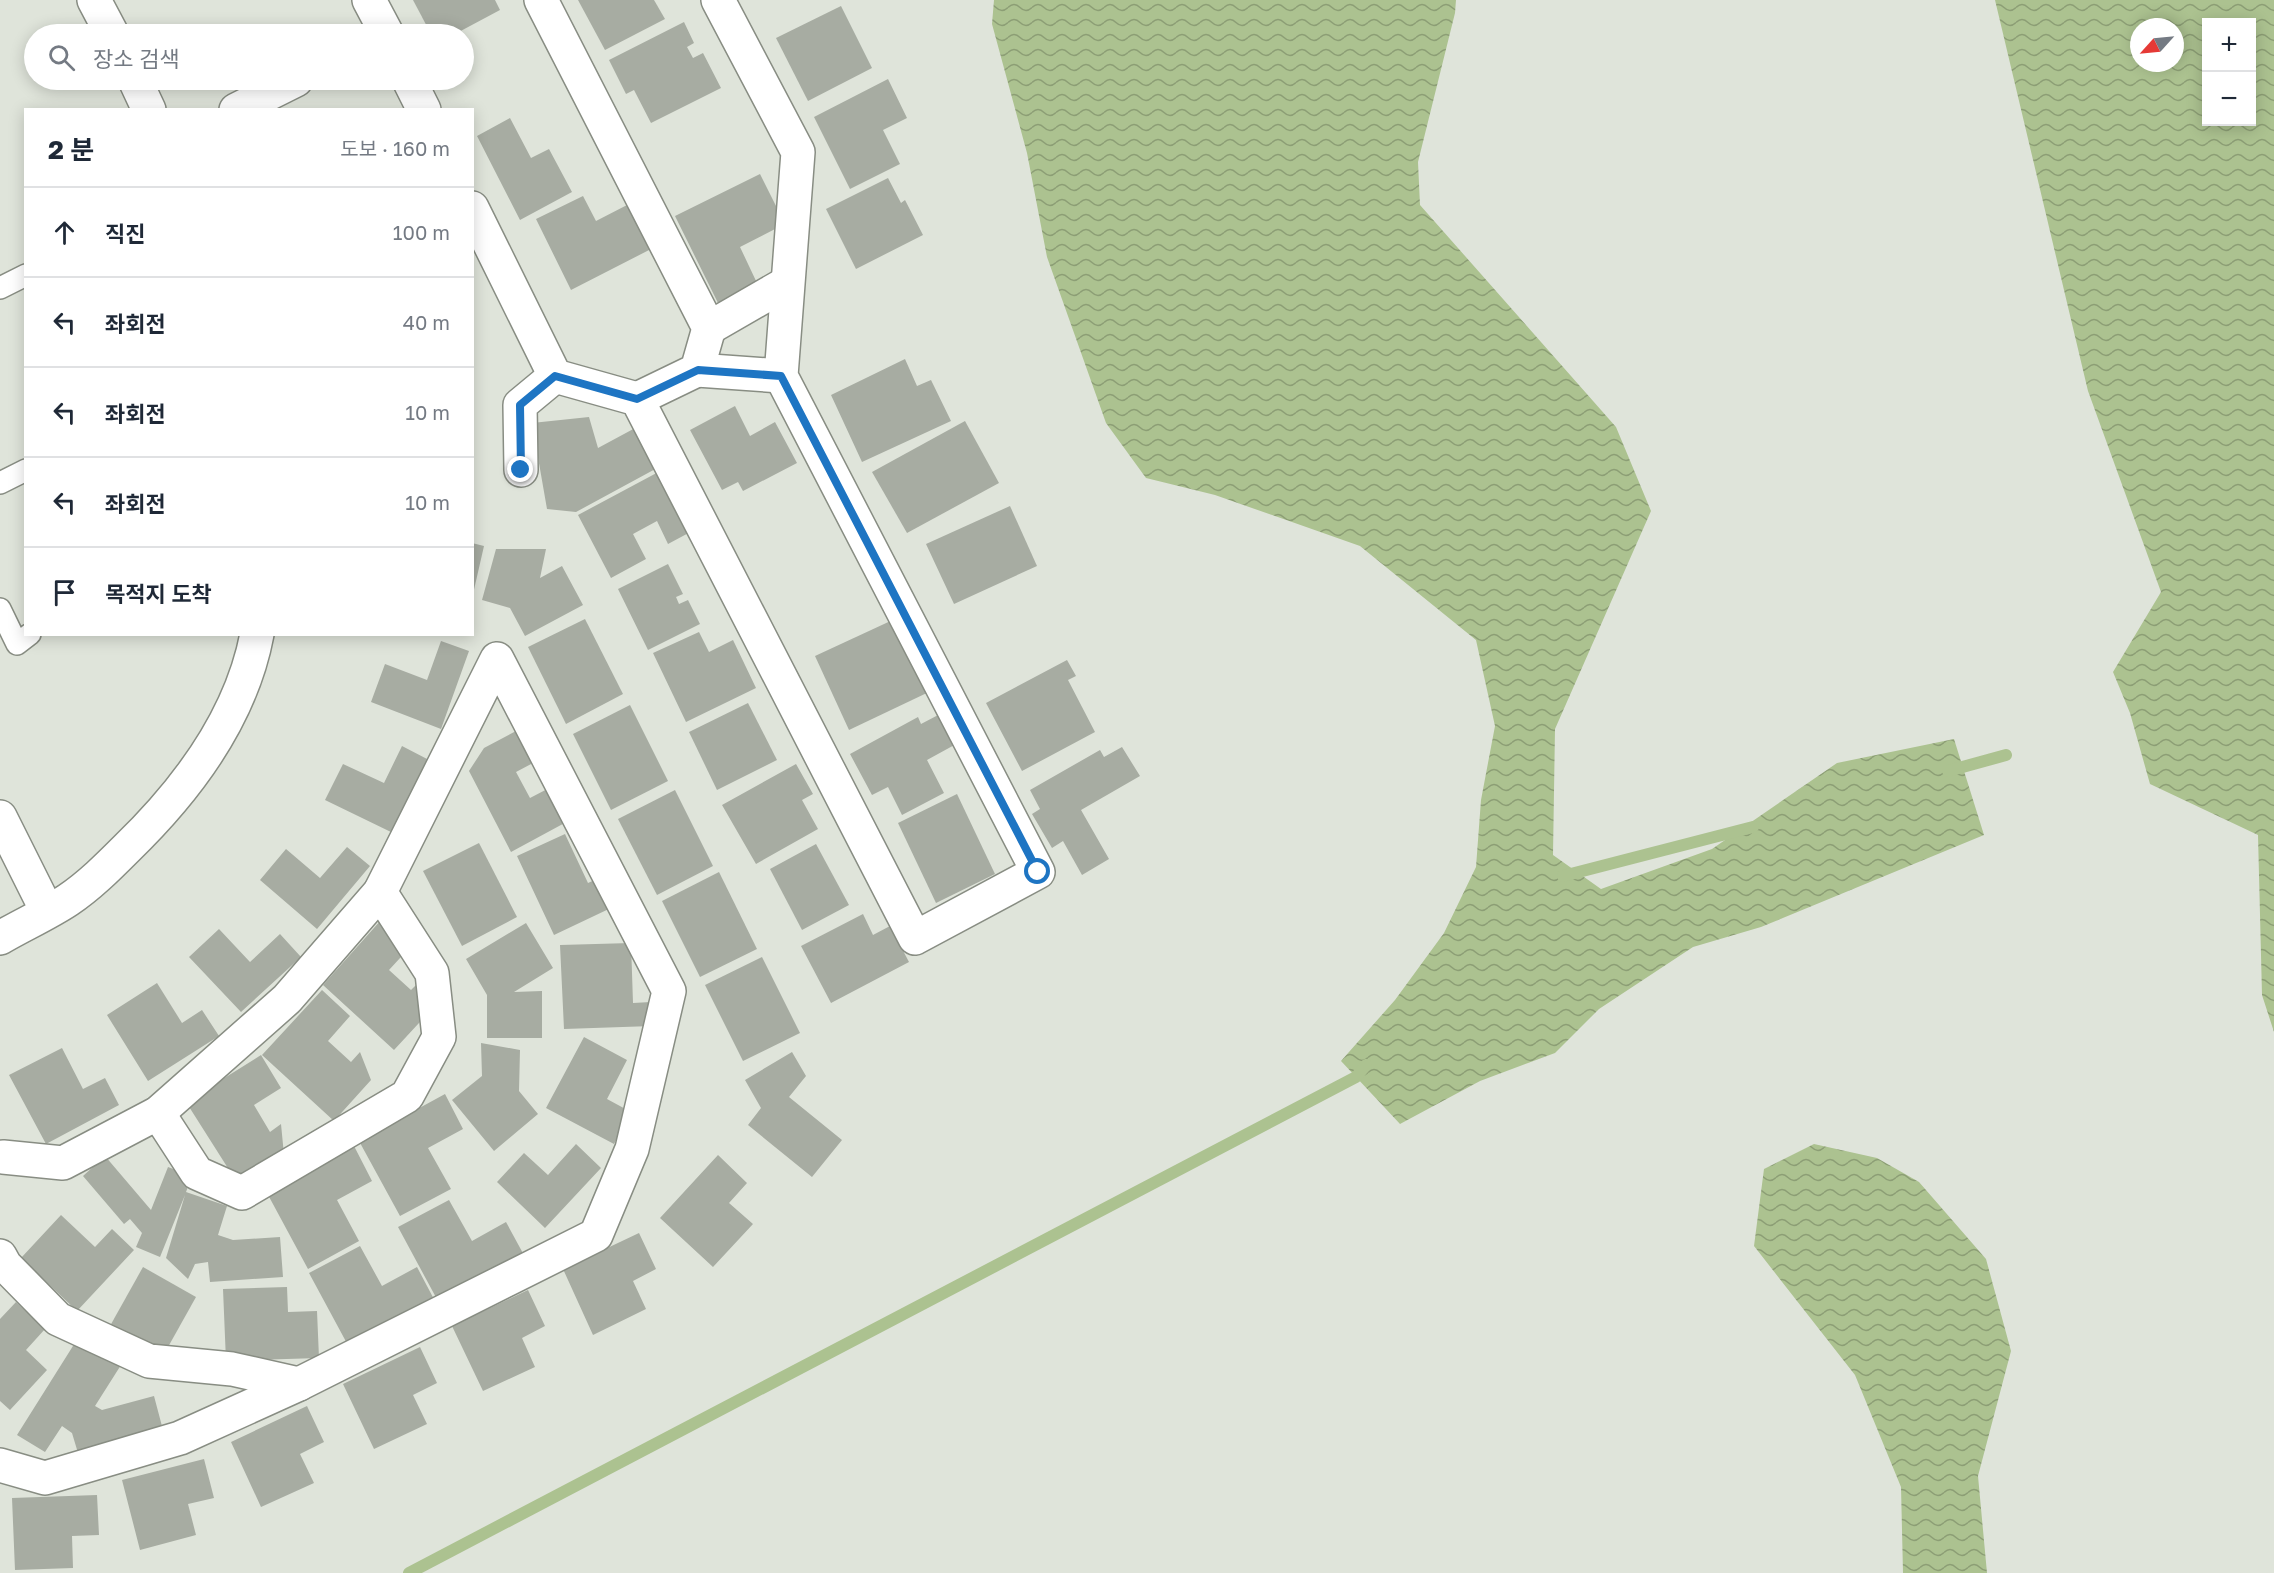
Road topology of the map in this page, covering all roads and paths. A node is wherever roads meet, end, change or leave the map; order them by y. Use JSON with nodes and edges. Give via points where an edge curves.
{"nodes":[{"id":1,"x":94,"y":0,"type":"edge"},
{"id":2,"x":369,"y":0,"type":"edge"},
{"id":3,"x":541,"y":0,"type":"edge"},
{"id":4,"x":718,"y":0,"type":"edge"},
{"id":5,"x":107,"y":24,"type":"edge"},
{"id":6,"x":382,"y":24,"type":"edge"},
{"id":7,"x":140,"y":90,"type":"edge"},
{"id":8,"x":276,"y":90,"type":"edge"},
{"id":9,"x":414,"y":90,"type":"edge"},
{"id":10,"x":148,"y":108,"type":"edge"},
{"id":11,"x":240,"y":108,"type":"edge"},
{"id":12,"x":423,"y":108,"type":"edge"},
{"id":13,"x":474,"y":212,"type":"edge"},
{"id":14,"x":24,"y":276,"type":"edge"},
{"id":15,"x":787,"y":284,"type":"junction"},
{"id":16,"x":0,"y":288,"type":"edge"},
{"id":17,"x":709,"y":327,"type":"junction"},
{"id":18,"x":698,"y":370,"type":"junction"},
{"id":19,"x":555,"y":376,"type":"junction"},
{"id":20,"x":781,"y":376,"type":"junction"},
{"id":21,"x":637,"y":399,"type":"junction"},
{"id":22,"x":521,"y":470,"type":"dead end"},
{"id":23,"x":24,"y":471,"type":"edge"},
{"id":24,"x":0,"y":483,"type":"edge"},
{"id":25,"x":0,"y":609,"type":"edge"},
{"id":26,"x":28,"y":636,"type":"edge"},
{"id":27,"x":256,"y":636,"type":"edge"},
{"id":28,"x":0,"y":817,"type":"edge"},
{"id":29,"x":380,"y":892,"type":"junction"},
{"id":30,"x":47,"y":911,"type":"junction"},
{"id":31,"x":0,"y":938,"type":"edge"},
{"id":32,"x":158,"y":1113,"type":"junction"},
{"id":33,"x":1,"y":1156,"type":"edge"},
{"id":34,"x":0,"y":1256,"type":"edge"},
{"id":35,"x":299,"y":1384,"type":"junction"},
{"id":36,"x":0,"y":1465,"type":"edge"}],
"edges":[{"from":1,"to":5,"type":"street"},
{"from":2,"to":6,"type":"street"},
{"from":3,"to":17,"type":"street"},
{"from":4,"to":15,"type":"street","via":[[798,152]]},
{"from":7,"to":10,"type":"street"},
{"from":8,"to":11,"type":"street"},
{"from":9,"to":12,"type":"street"},
{"from":13,"to":19,"type":"street"},
{"from":14,"to":16,"type":"lane"},
{"from":15,"to":17,"type":"street"},
{"from":15,"to":20,"type":"street"},
{"from":17,"to":18,"type":"street"},
{"from":18,"to":20,"type":"street"},
{"from":18,"to":21,"type":"street"},
{"from":19,"to":21,"type":"street"},
{"from":19,"to":22,"type":"street","via":[[520,405]]},
{"from":20,"to":21,"type":"street","via":[[1038,872],[915,938]]},
{"from":23,"to":24,"type":"lane"},
{"from":25,"to":26,"type":"lane","via":[[18,644]]},
{"from":27,"to":30,"type":"street","via":[[235,704],[201,762],[162,815],[110,865],[68,900]]},
{"from":28,"to":30,"type":"street"},
{"from":29,"to":32,"type":"street","via":[[287,999]]},
{"from":29,"to":32,"type":"street","via":[[432,973],[439,1037],[407,1095],[242,1193],[197,1173]]},
{"from":29,"to":35,"type":"street","via":[[497,659],[669,991],[632,1149],[596,1235]]},
{"from":30,"to":31,"type":"street"},
{"from":32,"to":33,"type":"street","via":[[63,1163]]},
{"from":34,"to":35,"type":"street","via":[[58,1319],[149,1361],[232,1369]]},
{"from":35,"to":36,"type":"street","via":[[180,1438],[45,1478]]}]}
